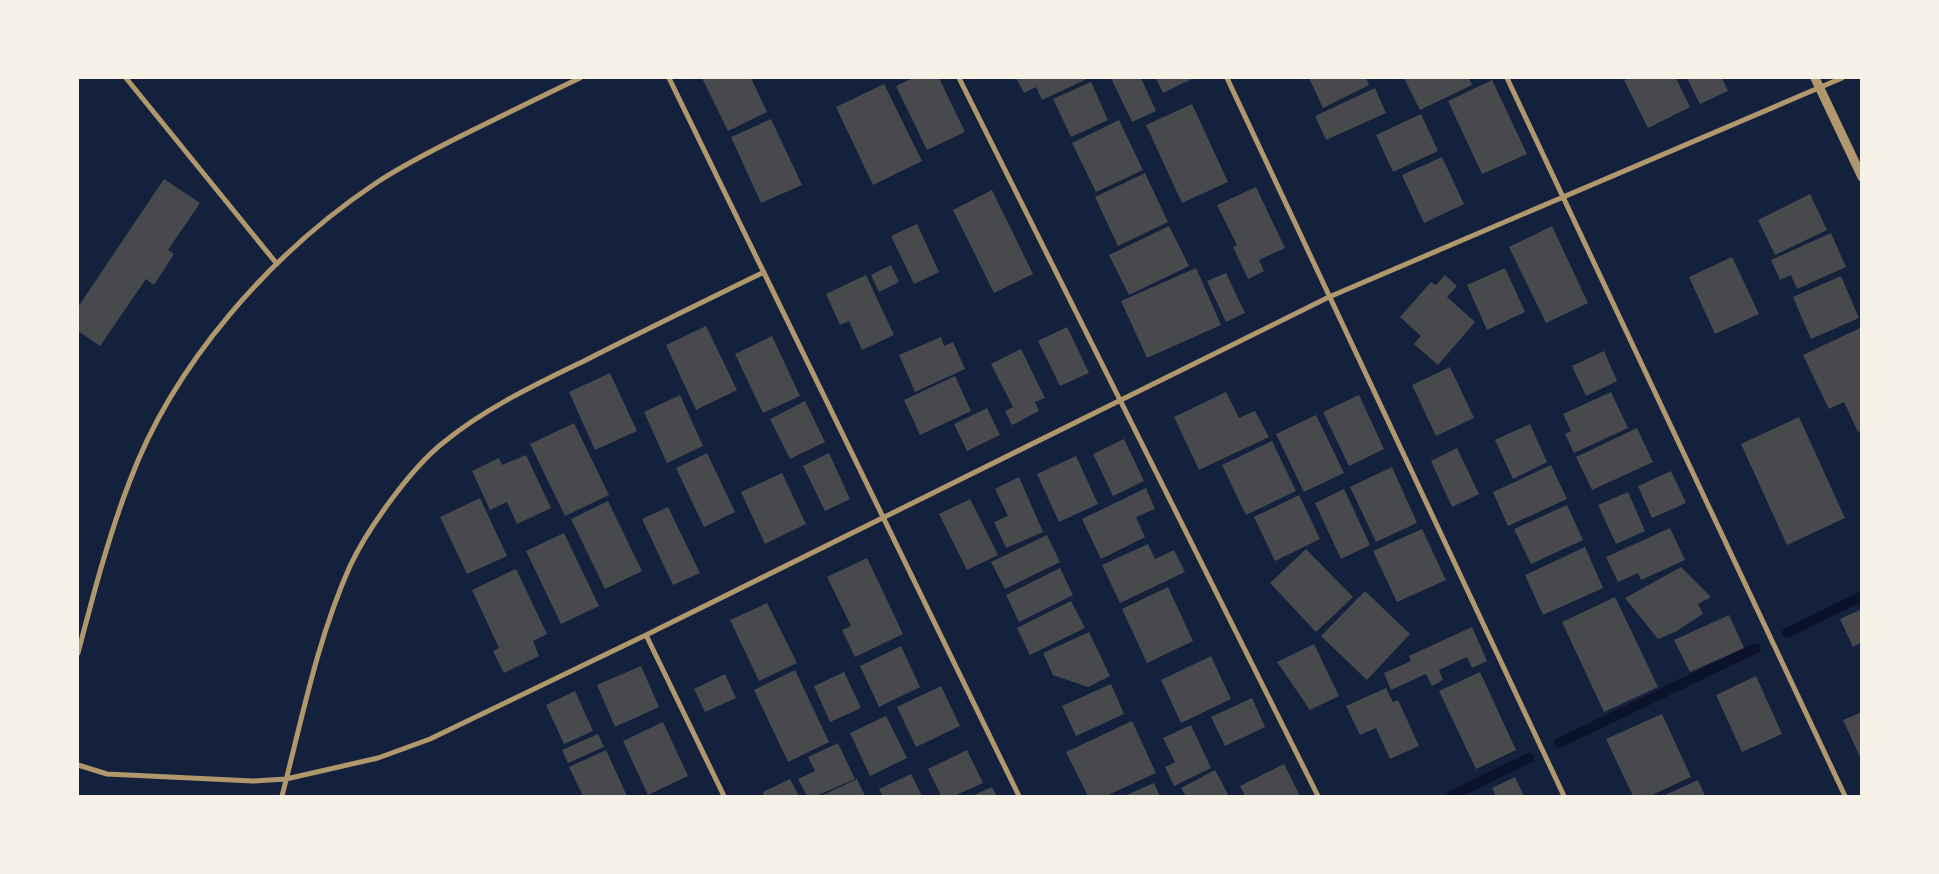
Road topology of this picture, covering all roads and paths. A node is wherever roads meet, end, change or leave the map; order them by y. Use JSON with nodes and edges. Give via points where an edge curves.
{"nodes":[{"id":1,"x":126,"y":78,"type":"edge"},
{"id":2,"x":580,"y":78,"type":"edge"},
{"id":3,"x":669,"y":78,"type":"edge"},
{"id":4,"x":959,"y":78,"type":"edge"},
{"id":5,"x":1227,"y":78,"type":"edge"},
{"id":6,"x":1507,"y":78,"type":"edge"},
{"id":7,"x":1815,"y":78,"type":"edge"},
{"id":8,"x":1842,"y":78,"type":"edge"},
{"id":9,"x":1820,"y":87,"type":"junction"},
{"id":10,"x":1862,"y":177,"type":"edge"},
{"id":11,"x":1563,"y":197,"type":"junction"},
{"id":12,"x":277,"y":264,"type":"junction"},
{"id":13,"x":764,"y":272,"type":"junction"},
{"id":14,"x":1329,"y":296,"type":"junction"},
{"id":15,"x":1120,"y":399,"type":"junction"},
{"id":16,"x":884,"y":516,"type":"junction"},
{"id":17,"x":646,"y":635,"type":"junction"},
{"id":18,"x":78,"y":652,"type":"edge"},
{"id":19,"x":78,"y":765,"type":"edge"},
{"id":20,"x":286,"y":779,"type":"junction"},
{"id":21,"x":282,"y":796,"type":"edge"},
{"id":22,"x":724,"y":796,"type":"edge"},
{"id":23,"x":1019,"y":796,"type":"edge"},
{"id":24,"x":1318,"y":796,"type":"edge"},
{"id":25,"x":1564,"y":796,"type":"edge"},
{"id":26,"x":1844,"y":796,"type":"edge"}],
"edges":[{"from":1,"to":12,"type":"street"},
{"from":2,"to":12,"type":"street","via":[[423,155],[376,183],[326,220]]},
{"from":3,"to":13,"type":"street"},
{"from":4,"to":15,"type":"street"},
{"from":5,"to":14,"type":"street"},
{"from":6,"to":11,"type":"street"},
{"from":7,"to":9,"type":"street"},
{"from":8,"to":9,"type":"street"},
{"from":9,"to":10,"type":"street"},
{"from":9,"to":11,"type":"street"},
{"from":11,"to":14,"type":"street"},
{"from":11,"to":26,"type":"street"},
{"from":12,"to":18,"type":"street","via":[[220,325],[187,370],[155,424],[129,481],[106,548]]},
{"from":13,"to":16,"type":"street"},
{"from":13,"to":20,"type":"street","via":[[505,400],[443,442],[414,472],[376,522],[347,574],[328,620]]},
{"from":14,"to":15,"type":"street"},
{"from":14,"to":25,"type":"street"},
{"from":15,"to":16,"type":"street"},
{"from":15,"to":24,"type":"street"},
{"from":16,"to":17,"type":"street"},
{"from":16,"to":23,"type":"street"},
{"from":17,"to":20,"type":"street","via":[[430,739],[378,758]]},
{"from":17,"to":22,"type":"street"},
{"from":19,"to":20,"type":"street","via":[[107,774],[253,781]]},
{"from":20,"to":21,"type":"street"}]}
